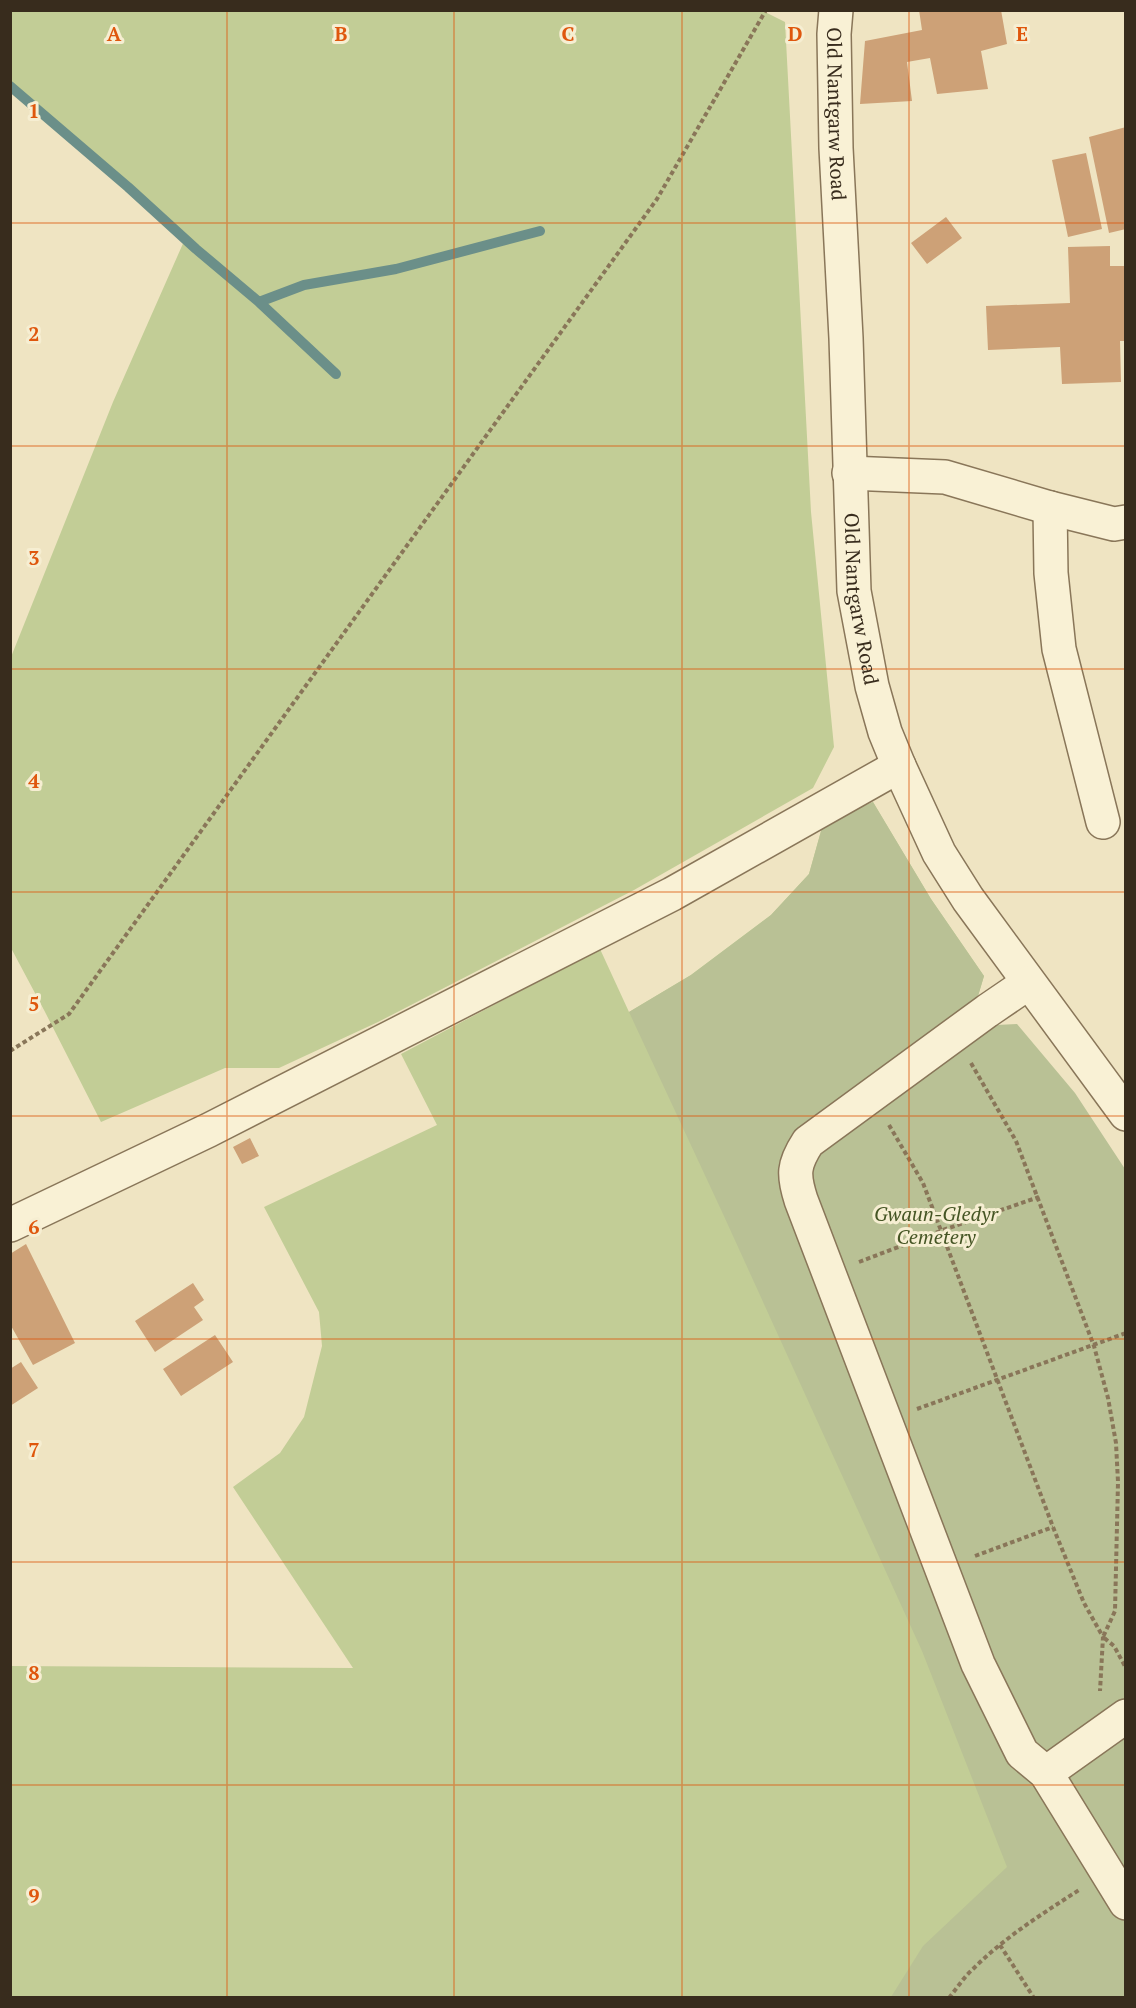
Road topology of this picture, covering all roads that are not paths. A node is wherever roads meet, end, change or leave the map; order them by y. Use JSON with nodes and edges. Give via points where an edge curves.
{"nodes":[{"id":1,"x":836,"y":10,"type":"edge"},
{"id":2,"x":849,"y":473,"type":"junction"},
{"id":3,"x":1050,"y":508,"type":"junction"},
{"id":4,"x":1125,"y":522,"type":"edge"},
{"id":5,"x":898,"y":766,"type":"junction"},
{"id":6,"x":1103,"y":822,"type":"dead end"},
{"id":7,"x":1028,"y":983,"type":"junction"},
{"id":8,"x":1125,"y":1114,"type":"edge"},
{"id":9,"x":10,"y":1225,"type":"edge"},
{"id":10,"x":1125,"y":1716,"type":"edge"},
{"id":11,"x":1046,"y":1773,"type":"junction"},
{"id":12,"x":1125,"y":1903,"type":"edge"}],
"edges":[{"from":1,"to":2,"type":"street","name":"Old Nantgarw Road","via":[[836,148]]},
{"from":2,"to":3,"type":"street","via":[[945,477]]},
{"from":2,"to":5,"type":"street","name":"Old Nantgarw Road","via":[[854,591],[861,633],[882,723]]},
{"from":3,"to":4,"type":"street","via":[[1114,524]]},
{"from":3,"to":6,"type":"street","via":[[1051,573],[1059,650]]},
{"from":5,"to":7,"type":"street","name":"Old Nantgarw Road","via":[[939,853]]},
{"from":5,"to":9,"type":"street","via":[[672,894],[209,1130]]},
{"from":7,"to":8,"type":"street","name":"Old Nantgarw Road"},
{"from":7,"to":11,"type":"street","via":[[808,1142],[799,1156],[795,1181],[978,1664],[1022,1753]]},
{"from":10,"to":11,"type":"street"},
{"from":11,"to":12,"type":"street"}]}
